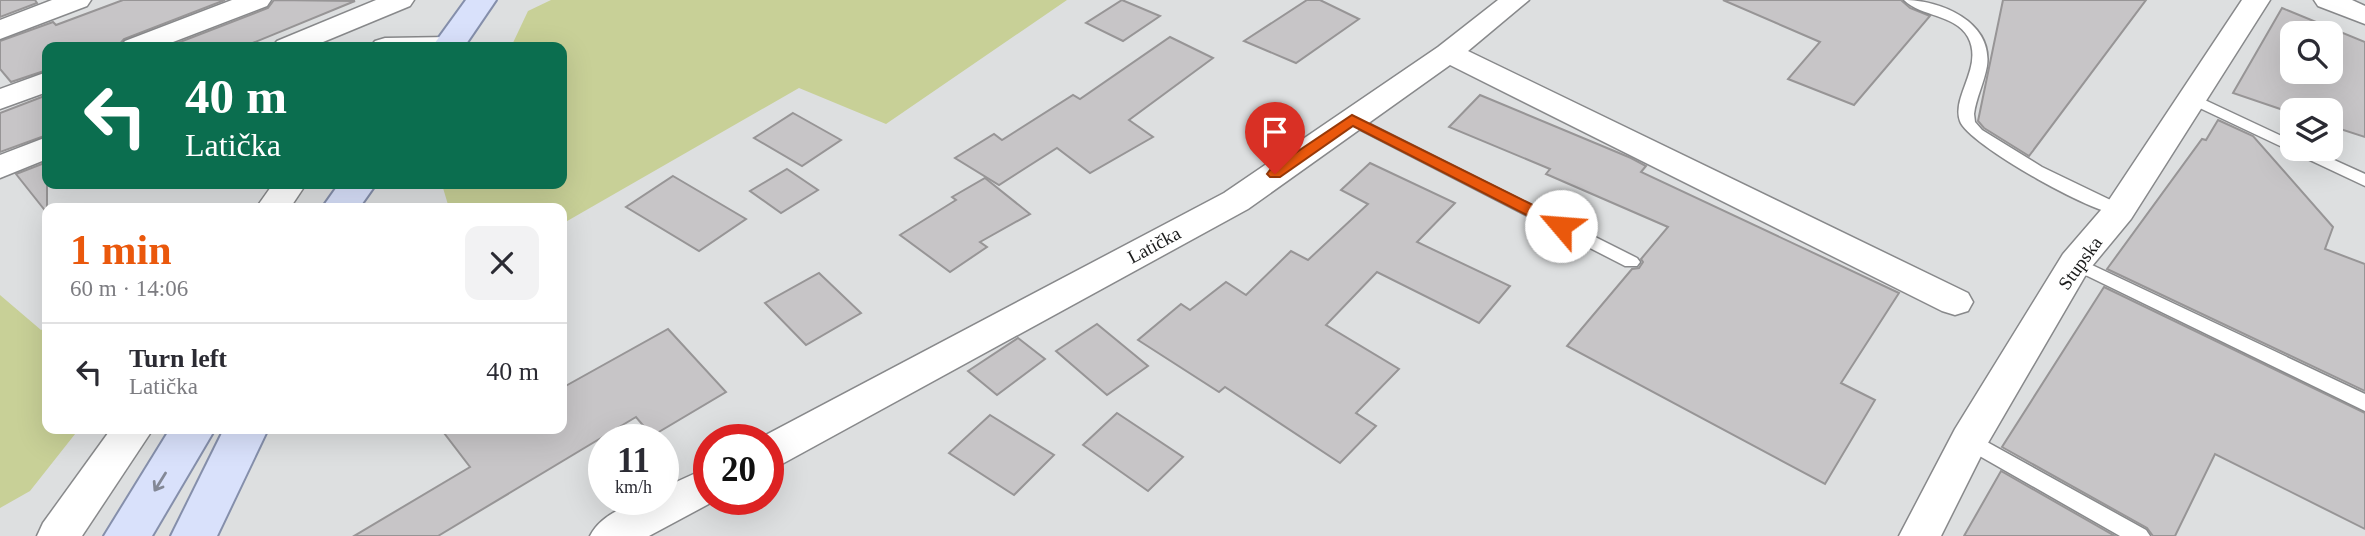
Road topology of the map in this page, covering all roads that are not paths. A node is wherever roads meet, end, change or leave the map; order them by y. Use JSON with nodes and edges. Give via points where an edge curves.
{"nodes":[{"id":1,"x":77,"y":0,"type":"edge"},
{"id":2,"x":257,"y":0,"type":"edge"},
{"id":3,"x":400,"y":0,"type":"edge"},
{"id":4,"x":414,"y":0,"type":"edge"},
{"id":5,"x":481,"y":0,"type":"edge"},
{"id":6,"x":1515,"y":0,"type":"edge"},
{"id":7,"x":1911,"y":0,"type":"edge"},
{"id":8,"x":2256,"y":0,"type":"edge"},
{"id":9,"x":2328,"y":0,"type":"edge"},
{"id":10,"x":2365,"y":16,"type":"edge"},
{"id":11,"x":0,"y":30,"type":"edge"},
{"id":12,"x":148,"y":42,"type":"edge"},
{"id":13,"x":299,"y":42,"type":"edge"},
{"id":14,"x":387,"y":42,"type":"edge"},
{"id":15,"x":452,"y":42,"type":"edge"},
{"id":16,"x":1448,"y":53,"type":"junction"},
{"id":17,"x":42,"y":83,"type":"edge"},
{"id":18,"x":2192,"y":99,"type":"junction"},
{"id":19,"x":0,"y":100,"type":"edge"},
{"id":20,"x":1352,"y":120,"type":"junction"},
{"id":21,"x":2280,"y":141,"type":"edge"},
{"id":22,"x":42,"y":150,"type":"edge"},
{"id":23,"x":2323,"y":161,"type":"edge"},
{"id":24,"x":0,"y":167,"type":"edge"},
{"id":25,"x":2365,"y":181,"type":"edge"},
{"id":26,"x":2119,"y":211,"type":"junction"},
{"id":27,"x":1631,"y":262,"type":"dead end"},
{"id":28,"x":2075,"y":263,"type":"junction"},
{"id":29,"x":1955,"y":302,"type":"dead end"},
{"id":30,"x":2365,"y":403,"type":"edge"},
{"id":31,"x":129,"y":434,"type":"edge"},
{"id":32,"x":190,"y":434,"type":"edge"},
{"id":33,"x":244,"y":434,"type":"edge"},
{"id":34,"x":1969,"y":440,"type":"junction"},
{"id":35,"x":784,"y":444,"type":"edge"},
{"id":36,"x":693,"y":492,"type":"edge"},
{"id":37,"x":58,"y":536,"type":"edge"},
{"id":38,"x":127,"y":536,"type":"edge"},
{"id":39,"x":194,"y":536,"type":"edge"},
{"id":40,"x":611,"y":536,"type":"edge"},
{"id":41,"x":1920,"y":536,"type":"edge"},
{"id":42,"x":2139,"y":536,"type":"edge"}],
"edges":[{"from":1,"to":11,"type":"street"},
{"from":2,"to":12,"type":"street"},
{"from":3,"to":13,"type":"street"},
{"from":4,"to":14,"type":"street"},
{"from":5,"to":15,"type":"main road"},
{"from":6,"to":16,"type":"street","name":"Latička"},
{"from":7,"to":26,"type":"lane","via":[[1963,22],[1979,40],[1979,66],[1967,105],[1967,120],[1974,131],[1998,149]]},
{"from":8,"to":18,"type":"street","name":"Stupska"},
{"from":9,"to":10,"type":"street"},
{"from":16,"to":20,"type":"street","name":"Latička"},
{"from":16,"to":29,"type":"street"},
{"from":17,"to":19,"type":"street"},
{"from":18,"to":21,"type":"lane"},
{"from":18,"to":26,"type":"street","name":"Stupska"},
{"from":20,"to":27,"type":"lane"},
{"from":20,"to":35,"type":"street","name":"Latička","via":[[1237,201]]},
{"from":22,"to":24,"type":"street"},
{"from":23,"to":25,"type":"lane"},
{"from":26,"to":28,"type":"street","name":"Stupska"},
{"from":28,"to":30,"type":"lane"},
{"from":28,"to":34,"type":"street","name":"Stupska"},
{"from":31,"to":37,"type":"street"},
{"from":32,"to":38,"type":"main road","one_way":true},
{"from":33,"to":39,"type":"main road"},
{"from":34,"to":41,"type":"street","name":"Stupska"},
{"from":34,"to":42,"type":"lane"},
{"from":36,"to":40,"type":"street"}]}
